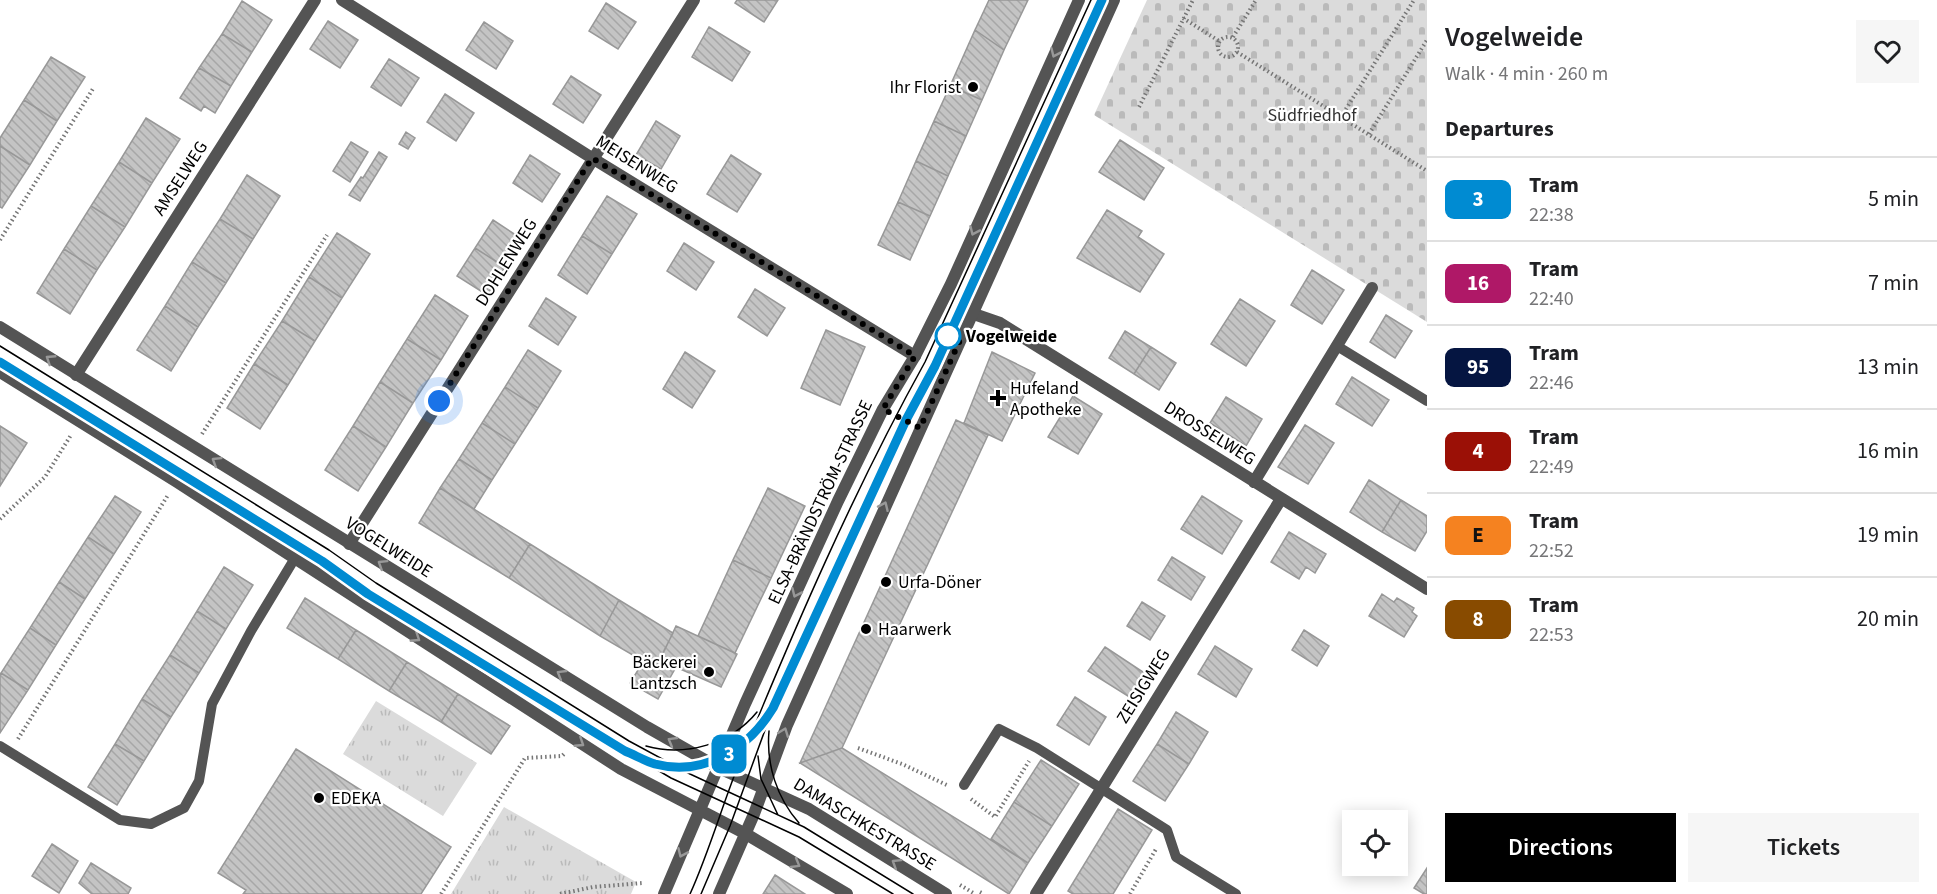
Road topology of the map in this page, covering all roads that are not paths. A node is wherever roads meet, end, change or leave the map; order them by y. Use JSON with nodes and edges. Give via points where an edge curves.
{"nodes":[{"id":1,"x":315,"y":0,"type":"edge"},
{"id":2,"x":342,"y":0,"type":"edge"},
{"id":3,"x":694,"y":0,"type":"edge"},
{"id":4,"x":1078,"y":0,"type":"edge"},
{"id":5,"x":1114,"y":0,"type":"edge"},
{"id":6,"x":592,"y":158,"type":"junction"},
{"id":7,"x":1372,"y":288,"type":"dead end"},
{"id":8,"x":971,"y":313,"type":"junction"},
{"id":9,"x":0,"y":327,"type":"edge"},
{"id":10,"x":1337,"y":346,"type":"junction"},
{"id":11,"x":915,"y":356,"type":"junction"},
{"id":12,"x":0,"y":372,"type":"edge"},
{"id":13,"x":76,"y":375,"type":"junction"},
{"id":14,"x":1427,"y":401,"type":"edge"},
{"id":15,"x":1254,"y":482,"type":"junction"},
{"id":16,"x":1281,"y":499,"type":"junction"},
{"id":17,"x":349,"y":544,"type":"junction"},
{"id":18,"x":295,"y":558,"type":"junction"},
{"id":19,"x":1427,"y":589,"type":"edge"},
{"id":20,"x":0,"y":746,"type":"edge"},
{"id":21,"x":719,"y":768,"type":"junction"},
{"id":22,"x":964,"y":785,"type":"dead end"},
{"id":23,"x":765,"y":787,"type":"junction"},
{"id":24,"x":1101,"y":787,"type":"junction"},
{"id":25,"x":700,"y":812,"type":"junction"},
{"id":26,"x":746,"y":834,"type":"junction"},
{"id":27,"x":664,"y":894,"type":"edge"},
{"id":28,"x":719,"y":894,"type":"edge"},
{"id":29,"x":847,"y":894,"type":"edge"},
{"id":30,"x":945,"y":894,"type":"edge"},
{"id":31,"x":1036,"y":894,"type":"edge"},
{"id":32,"x":1236,"y":894,"type":"edge"}],
"edges":[{"from":1,"to":13,"type":"street","name":"AMSELWEG"},
{"from":2,"to":6,"type":"street","name":"MEISENWEG"},
{"from":3,"to":6,"type":"street","name":"DOHLENWEG"},
{"from":4,"to":11,"type":"street","name":"ELSA-BRÄNDSTRÖM-STRASSE","one_way":true},
{"from":5,"to":8,"type":"street"},
{"from":6,"to":11,"type":"street","name":"MEISENWEG"},
{"from":6,"to":17,"type":"street","name":"DOHLENWEG"},
{"from":7,"to":10,"type":"street"},
{"from":8,"to":15,"type":"street","name":"DROSSELWEG","via":[[1000,323]]},
{"from":23,"to":8,"type":"street","one_way":true,"via":[[791,715]]},
{"from":13,"to":9,"type":"street","name":"VOGELWEIDE","one_way":true},
{"from":10,"to":14,"type":"lane"},
{"from":10,"to":15,"type":"street"},
{"from":11,"to":21,"type":"street","name":"ELSA-BRÄNDSTRÖM-STRASSE","one_way":true,"via":[[883,409],[837,501]]},
{"from":12,"to":18,"type":"street"},
{"from":17,"to":13,"type":"street","name":"VOGELWEIDE","one_way":true},
{"from":15,"to":16,"type":"street","name":"DROSSELWEG"},
{"from":16,"to":19,"type":"street","name":"DROSSELWEG"},
{"from":16,"to":24,"type":"street","name":"ZEISIGWEG"},
{"from":21,"to":17,"type":"street","name":"VOGELWEIDE","one_way":true},
{"from":18,"to":20,"type":"lane","via":[[212,704],[199,781],[184,808],[151,824],[120,820]]},
{"from":18,"to":25,"type":"street","one_way":true,"via":[[608,761]]},
{"from":21,"to":23,"type":"street","name":"VOGELWEIDE"},
{"from":21,"to":25,"type":"street","name":"ELSA-BRÄNDSTRÖM-STRASSE"},
{"from":22,"to":24,"type":"lane","via":[[999,729]]},
{"from":23,"to":26,"type":"street"},
{"from":30,"to":23,"type":"street","name":"DAMASCHKESTRASSE","one_way":true,"via":[[808,809]]},
{"from":24,"to":31,"type":"street","name":"ZEISIGWEG"},
{"from":24,"to":32,"type":"lane","via":[[1167,830],[1176,857]]},
{"from":25,"to":26,"type":"street"},
{"from":25,"to":27,"type":"street","name":"ELSA-BRÄNDSTRÖM-STRASSE","one_way":true},
{"from":26,"to":28,"type":"street"},
{"from":26,"to":29,"type":"street","one_way":true}]}
